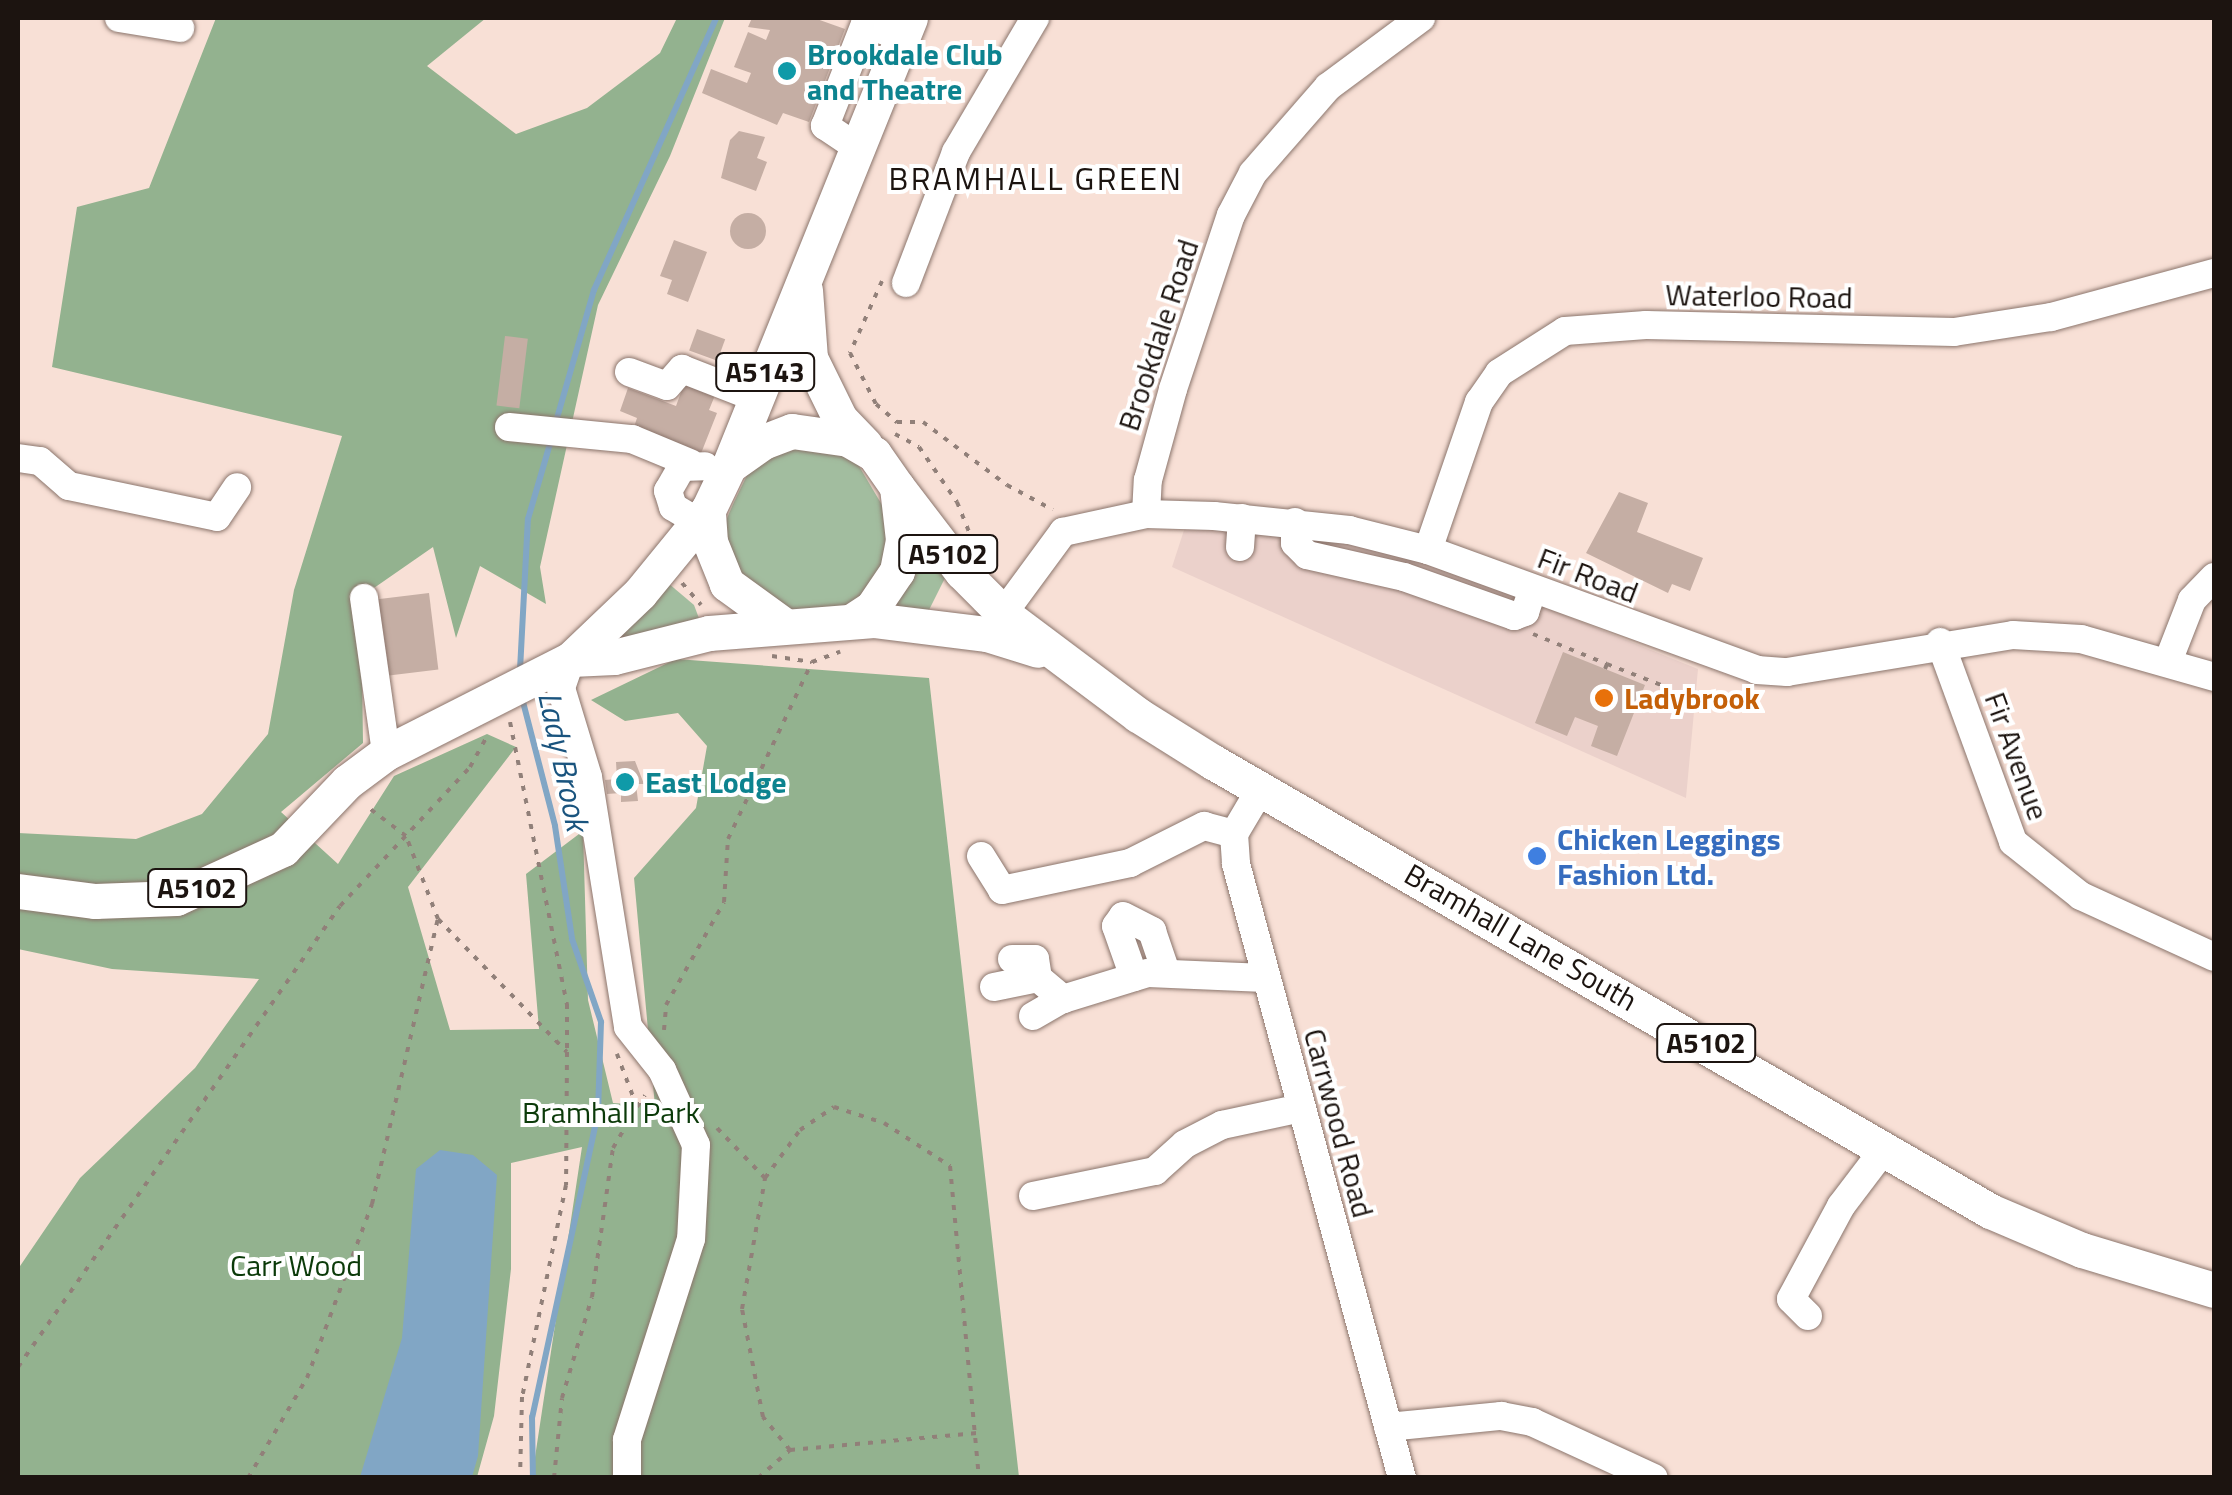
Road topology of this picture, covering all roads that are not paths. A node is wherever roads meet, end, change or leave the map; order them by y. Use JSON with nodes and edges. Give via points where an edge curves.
{"nodes":[{"id":1,"x":119,"y":18,"type":"edge"},
{"id":2,"x":1035,"y":18,"type":"edge"},
{"id":3,"x":1421,"y":18,"type":"edge"},
{"id":4,"x":856,"y":21,"type":"edge"},
{"id":5,"x":906,"y":27,"type":"edge"},
{"id":6,"x":180,"y":28,"type":"dead end"},
{"id":7,"x":858,"y":148,"type":"junction"},
{"id":8,"x":2214,"y":273,"type":"edge"},
{"id":9,"x":804,"y":278,"type":"junction"},
{"id":10,"x":906,"y":283,"type":"road end"},
{"id":11,"x":629,"y":372,"type":"dead end"},
{"id":12,"x":754,"y":397,"type":"junction"},
{"id":13,"x":509,"y":427,"type":"dead end"},
{"id":14,"x":874,"y":454,"type":"junction"},
{"id":15,"x":29,"y":459,"type":"edge"},
{"id":16,"x":690,"y":463,"type":"junction"},
{"id":17,"x":727,"y":471,"type":"junction"},
{"id":18,"x":237,"y":487,"type":"dead end"},
{"id":19,"x":897,"y":487,"type":"junction"},
{"id":20,"x":1146,"y":514,"type":"junction"},
{"id":21,"x":703,"y":516,"type":"junction"},
{"id":22,"x":1242,"y":518,"type":"junction"},
{"id":23,"x":1294,"y":522,"type":"junction"},
{"id":24,"x":1240,"y":547,"type":"dead end"},
{"id":25,"x":1428,"y":550,"type":"junction"},
{"id":26,"x":2214,"y":577,"type":"edge"},
{"id":27,"x":1534,"y":589,"type":"junction"},
{"id":28,"x":364,"y":598,"type":"dead end"},
{"id":29,"x":996,"y":625,"type":"junction"},
{"id":30,"x":851,"y":635,"type":"junction"},
{"id":31,"x":773,"y":637,"type":"junction"},
{"id":32,"x":1940,"y":642,"type":"junction"},
{"id":33,"x":2169,"y":659,"type":"junction"},
{"id":34,"x":562,"y":665,"type":"junction"},
{"id":35,"x":2214,"y":677,"type":"edge"},
{"id":36,"x":386,"y":753,"type":"junction"},
{"id":37,"x":1260,"y":790,"type":"junction"},
{"id":38,"x":1234,"y":834,"type":"junction"},
{"id":39,"x":980,"y":856,"type":"dead end"},
{"id":40,"x":18,"y":890,"type":"edge"},
{"id":41,"x":2214,"y":957,"type":"edge"},
{"id":42,"x":1012,"y":960,"type":"dead end"},
{"id":43,"x":1166,"y":972,"type":"junction"},
{"id":44,"x":1134,"y":977,"type":"junction"},
{"id":45,"x":1038,"y":978,"type":"junction"},
{"id":46,"x":1265,"y":978,"type":"junction"},
{"id":47,"x":994,"y":987,"type":"dead end"},
{"id":48,"x":1062,"y":999,"type":"junction"},
{"id":49,"x":1033,"y":1016,"type":"dead end"},
{"id":50,"x":1301,"y":1108,"type":"junction"},
{"id":51,"x":1885,"y":1148,"type":"junction"},
{"id":52,"x":1033,"y":1196,"type":"dead end"},
{"id":53,"x":2214,"y":1290,"type":"edge"},
{"id":54,"x":1808,"y":1316,"type":"dead end"},
{"id":55,"x":1388,"y":1426,"type":"junction"},
{"id":56,"x":627,"y":1478,"type":"edge"},
{"id":57,"x":1402,"y":1478,"type":"edge"},
{"id":58,"x":1654,"y":1478,"type":"edge"}],
"edges":[{"from":1,"to":6,"type":"street"},
{"from":2,"to":10,"type":"street","via":[[956,152]]},
{"from":3,"to":20,"type":"street","name":"Brookdale Road","via":[[1328,87],[1252,173],[1231,215],[1173,389],[1148,480]]},
{"from":4,"to":5,"type":"street"},
{"from":4,"to":7,"type":"street","via":[[824,126]]},
{"from":5,"to":7,"type":"main road","number":"A5143"},
{"from":7,"to":9,"type":"main road","number":"A5143"},
{"from":8,"to":25,"type":"street","name":"Waterloo Road","via":[[2051,318],[1954,332],[1646,325],[1565,331],[1499,374],[1479,402]]},
{"from":9,"to":12,"type":"main road","number":"A5143"},
{"from":9,"to":14,"type":"main road","number":"A5143","via":[[810,358],[840,420]]},
{"from":11,"to":12,"type":"street","via":[[667,386],[682,369]]},
{"from":12,"to":17,"type":"main road","number":"A5143"},
{"from":13,"to":16,"type":"street","via":[[632,440]]},
{"from":14,"to":17,"type":"main road","number":"A5143","via":[[827,432],[792,431]]},
{"from":14,"to":19,"type":"main road","number":"A5143"},
{"from":15,"to":18,"type":"street","via":[[69,486],[217,516]]},
{"from":16,"to":17,"type":"street"},
{"from":16,"to":21,"type":"street","via":[[668,500]]},
{"from":17,"to":21,"type":"main road","number":"A5143"},
{"from":19,"to":29,"type":"main road","name":"Bramhall Lane South","number":"A5102"},
{"from":19,"to":30,"type":"main road","number":"A5143","via":[[903,540],[896,571]]},
{"from":20,"to":22,"type":"street","name":"Fir Road"},
{"from":20,"to":29,"type":"street","name":"Fir Road","via":[[1080,524],[1051,546]]},
{"from":21,"to":31,"type":"main road","via":[[727,584]]},
{"from":21,"to":34,"type":"main road","number":"A5102","via":[[662,568]]},
{"from":22,"to":23,"type":"street","name":"Fir Road"},
{"from":22,"to":24,"type":"street"},
{"from":23,"to":25,"type":"street","name":"Fir Road"},
{"from":23,"to":27,"type":"street","via":[[1295,543],[1307,555],[1404,577],[1514,616],[1524,612]]},
{"from":25,"to":27,"type":"street","name":"Fir Road"},
{"from":26,"to":33,"type":"street","via":[[2192,600]]},
{"from":27,"to":32,"type":"street","name":"Fir Road","via":[[1757,670],[1820,667]]},
{"from":28,"to":36,"type":"street"},
{"from":29,"to":30,"type":"main road"},
{"from":29,"to":37,"type":"main road","name":"Bramhall Lane South","number":"A5102","via":[[1059,656]]},
{"from":30,"to":31,"type":"main road"},
{"from":31,"to":34,"type":"main road","number":"A5102","via":[[709,633]]},
{"from":32,"to":33,"type":"street","name":"Fir Road","via":[[2048,636]]},
{"from":32,"to":41,"type":"street","name":"Fir Avenue","via":[[2013,842],[2081,896]]},
{"from":33,"to":35,"type":"street","name":"Fir Road"},
{"from":34,"to":36,"type":"main road","number":"A5102"},
{"from":34,"to":56,"type":"street","via":[[561,688],[588,778],[628,1027],[662,1070],[696,1145],[691,1239],[632,1423]]},
{"from":36,"to":40,"type":"main road","number":"A5102","via":[[345,784],[283,849],[176,898],[94,901]]},
{"from":37,"to":38,"type":"street"},
{"from":37,"to":51,"type":"main road","name":"Bramhall Lane South","number":"A5102"},
{"from":38,"to":39,"type":"street","via":[[1204,826],[1130,863],[1002,890]]},
{"from":38,"to":46,"type":"street","name":"Carrwood Road"},
{"from":42,"to":45,"type":"street","via":[[1035,959]]},
{"from":43,"to":44,"type":"street"},
{"from":43,"to":44,"type":"street","via":[[1152,931],[1123,916],[1116,926]]},
{"from":43,"to":46,"type":"street","via":[[1195,980]]},
{"from":44,"to":48,"type":"street"},
{"from":45,"to":47,"type":"street"},
{"from":45,"to":48,"type":"street"},
{"from":46,"to":50,"type":"street","name":"Carrwood Road"},
{"from":48,"to":49,"type":"street"},
{"from":50,"to":52,"type":"street","via":[[1222,1125],[1184,1144],[1155,1170]]},
{"from":50,"to":55,"type":"street","name":"Carrwood Road"},
{"from":51,"to":53,"type":"main road","name":"Bramhall Lane South","number":"A5102","via":[[2038,1233]]},
{"from":51,"to":54,"type":"street","via":[[1842,1206],[1791,1299]]},
{"from":55,"to":57,"type":"street","name":"Carrwood Road"},
{"from":55,"to":58,"type":"street","via":[[1501,1416],[1532,1422]]}]}
